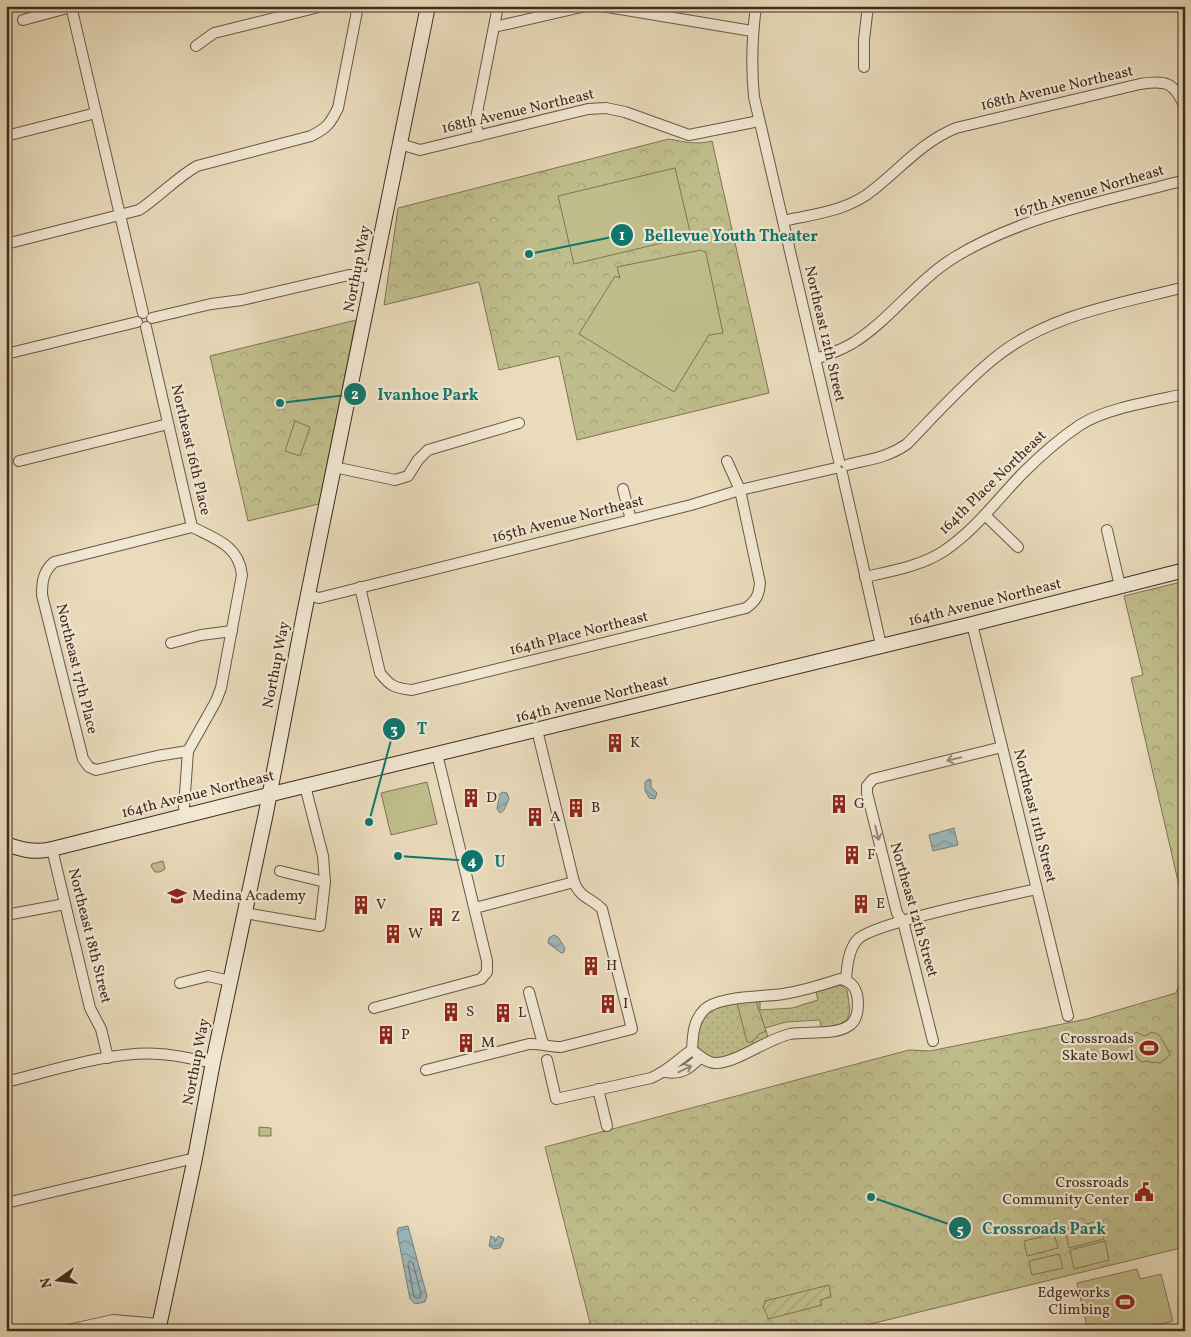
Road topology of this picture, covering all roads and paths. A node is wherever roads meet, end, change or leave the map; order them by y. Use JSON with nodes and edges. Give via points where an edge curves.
{"nodes":[{"id":1,"x":323,"y":6,"type":"edge"},
{"id":2,"x":358,"y":6,"type":"edge"},
{"id":3,"x":428,"y":6,"type":"edge"},
{"id":4,"x":498,"y":6,"type":"edge"},
{"id":5,"x":586,"y":6,"type":"edge"},
{"id":6,"x":602,"y":6,"type":"edge"},
{"id":7,"x":756,"y":6,"type":"edge"},
{"id":8,"x":868,"y":6,"type":"edge"},
{"id":9,"x":71,"y":7,"type":"edge"},
{"id":10,"x":23,"y":20,"type":"dead end"},
{"id":11,"x":494,"y":27,"type":"junction"},
{"id":12,"x":752,"y":31,"type":"junction"},
{"id":13,"x":196,"y":46,"type":"dead end"},
{"id":14,"x":864,"y":67,"type":"dead end"},
{"id":15,"x":1185,"y":107,"type":"edge"},
{"id":16,"x":96,"y":113,"type":"junction"},
{"id":17,"x":759,"y":121,"type":"junction"},
{"id":18,"x":6,"y":136,"type":"edge"},
{"id":19,"x":479,"y":136,"type":"junction"},
{"id":20,"x":400,"y":144,"type":"junction"},
{"id":21,"x":1185,"y":180,"type":"edge"},
{"id":22,"x":120,"y":215,"type":"junction"},
{"id":23,"x":782,"y":221,"type":"junction"},
{"id":24,"x":6,"y":244,"type":"edge"},
{"id":25,"x":372,"y":278,"type":"junction"},
{"id":26,"x":1185,"y":287,"type":"edge"},
{"id":27,"x":145,"y":320,"type":"junction"},
{"id":28,"x":6,"y":354,"type":"edge"},
{"id":29,"x":815,"y":359,"type":"junction"},
{"id":30,"x":1185,"y":394,"type":"edge"},
{"id":31,"x":519,"y":423,"type":"dead end"},
{"id":32,"x":168,"y":424,"type":"junction"},
{"id":33,"x":19,"y":461,"type":"dead end"},
{"id":34,"x":727,"y":461,"type":"dead end"},
{"id":35,"x":334,"y":467,"type":"junction"},
{"id":36,"x":841,"y":467,"type":"junction"},
{"id":37,"x":623,"y":488,"type":"dead end"},
{"id":38,"x":740,"y":490,"type":"junction"},
{"id":39,"x":985,"y":515,"type":"junction"},
{"id":40,"x":630,"y":520,"type":"junction"},
{"id":41,"x":192,"y":527,"type":"junction"},
{"id":42,"x":1108,"y":530,"type":"dead end"},
{"id":43,"x":1018,"y":547,"type":"dead end"},
{"id":44,"x":1185,"y":570,"type":"edge"},
{"id":45,"x":866,"y":577,"type":"junction"},
{"id":46,"x":1120,"y":586,"type":"junction"},
{"id":47,"x":360,"y":587,"type":"junction"},
{"id":48,"x":308,"y":595,"type":"junction"},
{"id":49,"x":972,"y":624,"type":"junction"},
{"id":50,"x":232,"y":631,"type":"junction"},
{"id":51,"x":172,"y":643,"type":"dead end"},
{"id":52,"x":882,"y":645,"type":"junction"},
{"id":53,"x":537,"y":730,"type":"junction"},
{"id":54,"x":1002,"y":747,"type":"junction"},
{"id":55,"x":188,"y":751,"type":"junction"},
{"id":56,"x":438,"y":754,"type":"junction"},
{"id":57,"x":305,"y":786,"type":"junction"},
{"id":58,"x":269,"y":795,"type":"junction"},
{"id":59,"x":186,"y":816,"type":"junction"},
{"id":60,"x":6,"y":844,"type":"edge"},
{"id":61,"x":52,"y":849,"type":"junction"},
{"id":62,"x":280,"y":871,"type":"dead end"},
{"id":63,"x":325,"y":882,"type":"junction"},
{"id":64,"x":574,"y":882,"type":"junction"},
{"id":65,"x":1037,"y":889,"type":"junction"},
{"id":66,"x":65,"y":904,"type":"junction"},
{"id":67,"x":475,"y":908,"type":"junction"},
{"id":68,"x":245,"y":913,"type":"junction"},
{"id":69,"x":6,"y":916,"type":"edge"},
{"id":70,"x":903,"y":921,"type":"junction"},
{"id":71,"x":846,"y":980,"type":"junction"},
{"id":72,"x":230,"y":981,"type":"junction"},
{"id":73,"x":180,"y":983,"type":"dead end"},
{"id":74,"x":529,"y":992,"type":"dead end"},
{"id":75,"x":374,"y":1008,"type":"dead end"},
{"id":76,"x":1068,"y":1016,"type":"dead end"},
{"id":77,"x":933,"y":1041,"type":"dead end"},
{"id":78,"x":543,"y":1044,"type":"junction"},
{"id":79,"x":692,"y":1050,"type":"junction"},
{"id":80,"x":702,"y":1057,"type":"junction"},
{"id":81,"x":108,"y":1058,"type":"junction"},
{"id":82,"x":547,"y":1060,"type":"dead end"},
{"id":83,"x":213,"y":1062,"type":"junction"},
{"id":84,"x":426,"y":1070,"type":"dead end"},
{"id":85,"x":666,"y":1072,"type":"junction"},
{"id":86,"x":6,"y":1082,"type":"edge"},
{"id":87,"x":598,"y":1089,"type":"junction"},
{"id":88,"x":607,"y":1126,"type":"dead end"},
{"id":89,"x":195,"y":1158,"type":"junction"},
{"id":90,"x":6,"y":1203,"type":"edge"},
{"id":91,"x":158,"y":1327,"type":"edge"},
{"id":92,"x":64,"y":1331,"type":"edge"}],
"edges":[{"from":1,"to":13,"type":"street","via":[[214,33]]},
{"from":2,"to":22,"type":"street","via":[[338,108],[330,123],[311,136],[196,166],[154,201],[139,210]]},
{"from":3,"to":20,"type":"street","name":"Northup Way"},
{"from":4,"to":11,"type":"street"},
{"from":5,"to":11,"type":"street"},
{"from":6,"to":12,"type":"street"},
{"from":7,"to":12,"type":"street","name":"Northeast 12th Street"},
{"from":8,"to":14,"type":"street"},
{"from":9,"to":10,"type":"street"},
{"from":9,"to":16,"type":"street","name":"Northeast 16th Place"},
{"from":11,"to":19,"type":"street","via":[[475,124]]},
{"from":12,"to":17,"type":"street","name":"Northeast 12th Street","via":[[752,77]]},
{"from":15,"to":23,"type":"street","name":"168th Avenue Northeast","via":[[1174,88],[1155,82],[956,128],[918,150],[872,191],[851,204]]},
{"from":16,"to":18,"type":"street"},
{"from":16,"to":22,"type":"street","name":"Northeast 16th Place"},
{"from":17,"to":19,"type":"street","name":"168th Avenue Northeast","via":[[689,135],[606,108]]},
{"from":17,"to":23,"type":"street","name":"Northeast 12th Street"},
{"from":19,"to":20,"type":"street","name":"168th Avenue Northeast","via":[[420,150]]},
{"from":20,"to":25,"type":"street","name":"Northup Way"},
{"from":21,"to":29,"type":"street","name":"167th Avenue Northeast","via":[[1040,219],[1002,234],[934,271],[855,342]]},
{"from":22,"to":24,"type":"street"},
{"from":22,"to":27,"type":"street","name":"Northeast 16th Place"},
{"from":23,"to":29,"type":"street","name":"Northeast 12th Street"},
{"from":25,"to":27,"type":"street","via":[[349,274]]},
{"from":25,"to":35,"type":"street","name":"Northup Way"},
{"from":26,"to":36,"type":"street","name":"165th Avenue Northeast","via":[[1084,312],[1041,329],[991,360],[907,444],[885,457]]},
{"from":27,"to":28,"type":"street"},
{"from":27,"to":32,"type":"street","name":"Northeast 16th Place"},
{"from":29,"to":36,"type":"street","name":"Northeast 12th Street"},
{"from":30,"to":39,"type":"street","name":"164th Place Northeast","via":[[1102,415],[1082,424],[1051,446]]},
{"from":31,"to":35,"type":"street","via":[[428,450],[408,476],[395,480]]},
{"from":32,"to":33,"type":"street"},
{"from":32,"to":41,"type":"street","name":"Northeast 16th Place"},
{"from":34,"to":38,"type":"street"},
{"from":35,"to":48,"type":"street","name":"Northup Way"},
{"from":36,"to":38,"type":"street","name":"165th Avenue Northeast"},
{"from":36,"to":45,"type":"street","name":"Northeast 12th Street"},
{"from":37,"to":40,"type":"street"},
{"from":38,"to":40,"type":"street","name":"165th Avenue Northeast"},
{"from":38,"to":47,"type":"street","name":"164th Place Northeast","via":[[759,574],[759,594],[746,608],[412,690],[399,689],[380,673]]},
{"from":39,"to":43,"type":"street"},
{"from":39,"to":45,"type":"street","name":"164th Place Northeast","via":[[944,551],[911,566]]},
{"from":40,"to":47,"type":"street","name":"165th Avenue Northeast"},
{"from":41,"to":50,"type":"street","name":"Northeast 16th Place","via":[[224,544],[241,564]]},
{"from":41,"to":55,"type":"street","name":"Northeast 17th Place","via":[[54,562],[43,575],[42,594],[83,759],[89,767],[96,770]]},
{"from":42,"to":46,"type":"street"},
{"from":44,"to":46,"type":"street","name":"164th Avenue Northeast"},
{"from":45,"to":52,"type":"street","name":"Northeast 12th Street"},
{"from":46,"to":49,"type":"street","name":"164th Avenue Northeast"},
{"from":47,"to":48,"type":"street","name":"165th Avenue Northeast","via":[[318,598]]},
{"from":48,"to":58,"type":"street","name":"Northup Way"},
{"from":49,"to":52,"type":"street","name":"164th Avenue Northeast"},
{"from":49,"to":54,"type":"street","name":"Northeast 11th Street"},
{"from":50,"to":51,"type":"street"},
{"from":50,"to":55,"type":"street","name":"Northeast 16th Place","via":[[221,688]]},
{"from":52,"to":53,"type":"street","name":"164th Avenue Northeast"},
{"from":53,"to":56,"type":"street","name":"164th Avenue Northeast"},
{"from":53,"to":64,"type":"street"},
{"from":54,"to":65,"type":"street","name":"Northeast 11th Street"},
{"from":54,"to":70,"type":"street","name":"Northeast 12th Street","one_way":true,"via":[[874,779],[867,786],[897,913]]},
{"from":55,"to":59,"type":"street","name":"Northeast 16th Place"},
{"from":56,"to":57,"type":"street","name":"164th Avenue Northeast"},
{"from":56,"to":67,"type":"street"},
{"from":57,"to":58,"type":"street","name":"164th Avenue Northeast"},
{"from":57,"to":63,"type":"street","via":[[323,856]]},
{"from":58,"to":59,"type":"street","name":"164th Avenue Northeast"},
{"from":58,"to":68,"type":"street","name":"Northup Way"},
{"from":59,"to":61,"type":"street","name":"164th Avenue Northeast"},
{"from":60,"to":61,"type":"street","name":"164th Avenue Northeast","via":[[33,852]]},
{"from":61,"to":66,"type":"street","name":"Northeast 18th Street"},
{"from":62,"to":63,"type":"street"},
{"from":63,"to":68,"type":"street","via":[[320,926]]},
{"from":64,"to":67,"type":"street"},
{"from":64,"to":78,"type":"street","via":[[578,892],[602,909],[632,1029],[560,1047]]},
{"from":65,"to":70,"type":"street"},
{"from":65,"to":76,"type":"street","name":"Northeast 11th Street"},
{"from":66,"to":69,"type":"street"},
{"from":66,"to":81,"type":"street","name":"Northeast 18th Street","via":[[90,1008],[101,1029]]},
{"from":67,"to":75,"type":"street","via":[[488,961],[487,972],[481,979]]},
{"from":68,"to":72,"type":"street","name":"Northup Way"},
{"from":70,"to":71,"type":"street","via":[[867,933],[858,940],[848,964]]},
{"from":70,"to":77,"type":"street","name":"Northeast 12th Street"},
{"from":71,"to":79,"type":"street","via":[[784,994],[713,1004],[695,1023]]},
{"from":71,"to":80,"type":"street","via":[[854,987],[858,1007],[850,1026],[826,1032],[790,1034],[722,1062],[709,1063]]},
{"from":72,"to":73,"type":"street","via":[[208,976]]},
{"from":72,"to":83,"type":"street","name":"Northup Way"},
{"from":74,"to":78,"type":"street"},
{"from":78,"to":84,"type":"street","via":[[529,1044]]},
{"from":79,"to":80,"type":"street"},
{"from":79,"to":85,"type":"street"},
{"from":85,"to":80,"type":"street","one_way":true,"via":[[675,1074]]},
{"from":81,"to":83,"type":"street","via":[[160,1054]]},
{"from":81,"to":86,"type":"street"},
{"from":82,"to":87,"type":"street","via":[[556,1099]]},
{"from":83,"to":89,"type":"street","name":"Northup Way"},
{"from":85,"to":87,"type":"street"},
{"from":87,"to":88,"type":"street"},
{"from":89,"to":90,"type":"street"},
{"from":89,"to":91,"type":"street","name":"Northup Way"},
{"from":91,"to":92,"type":"street","via":[[113,1320]]}]}
